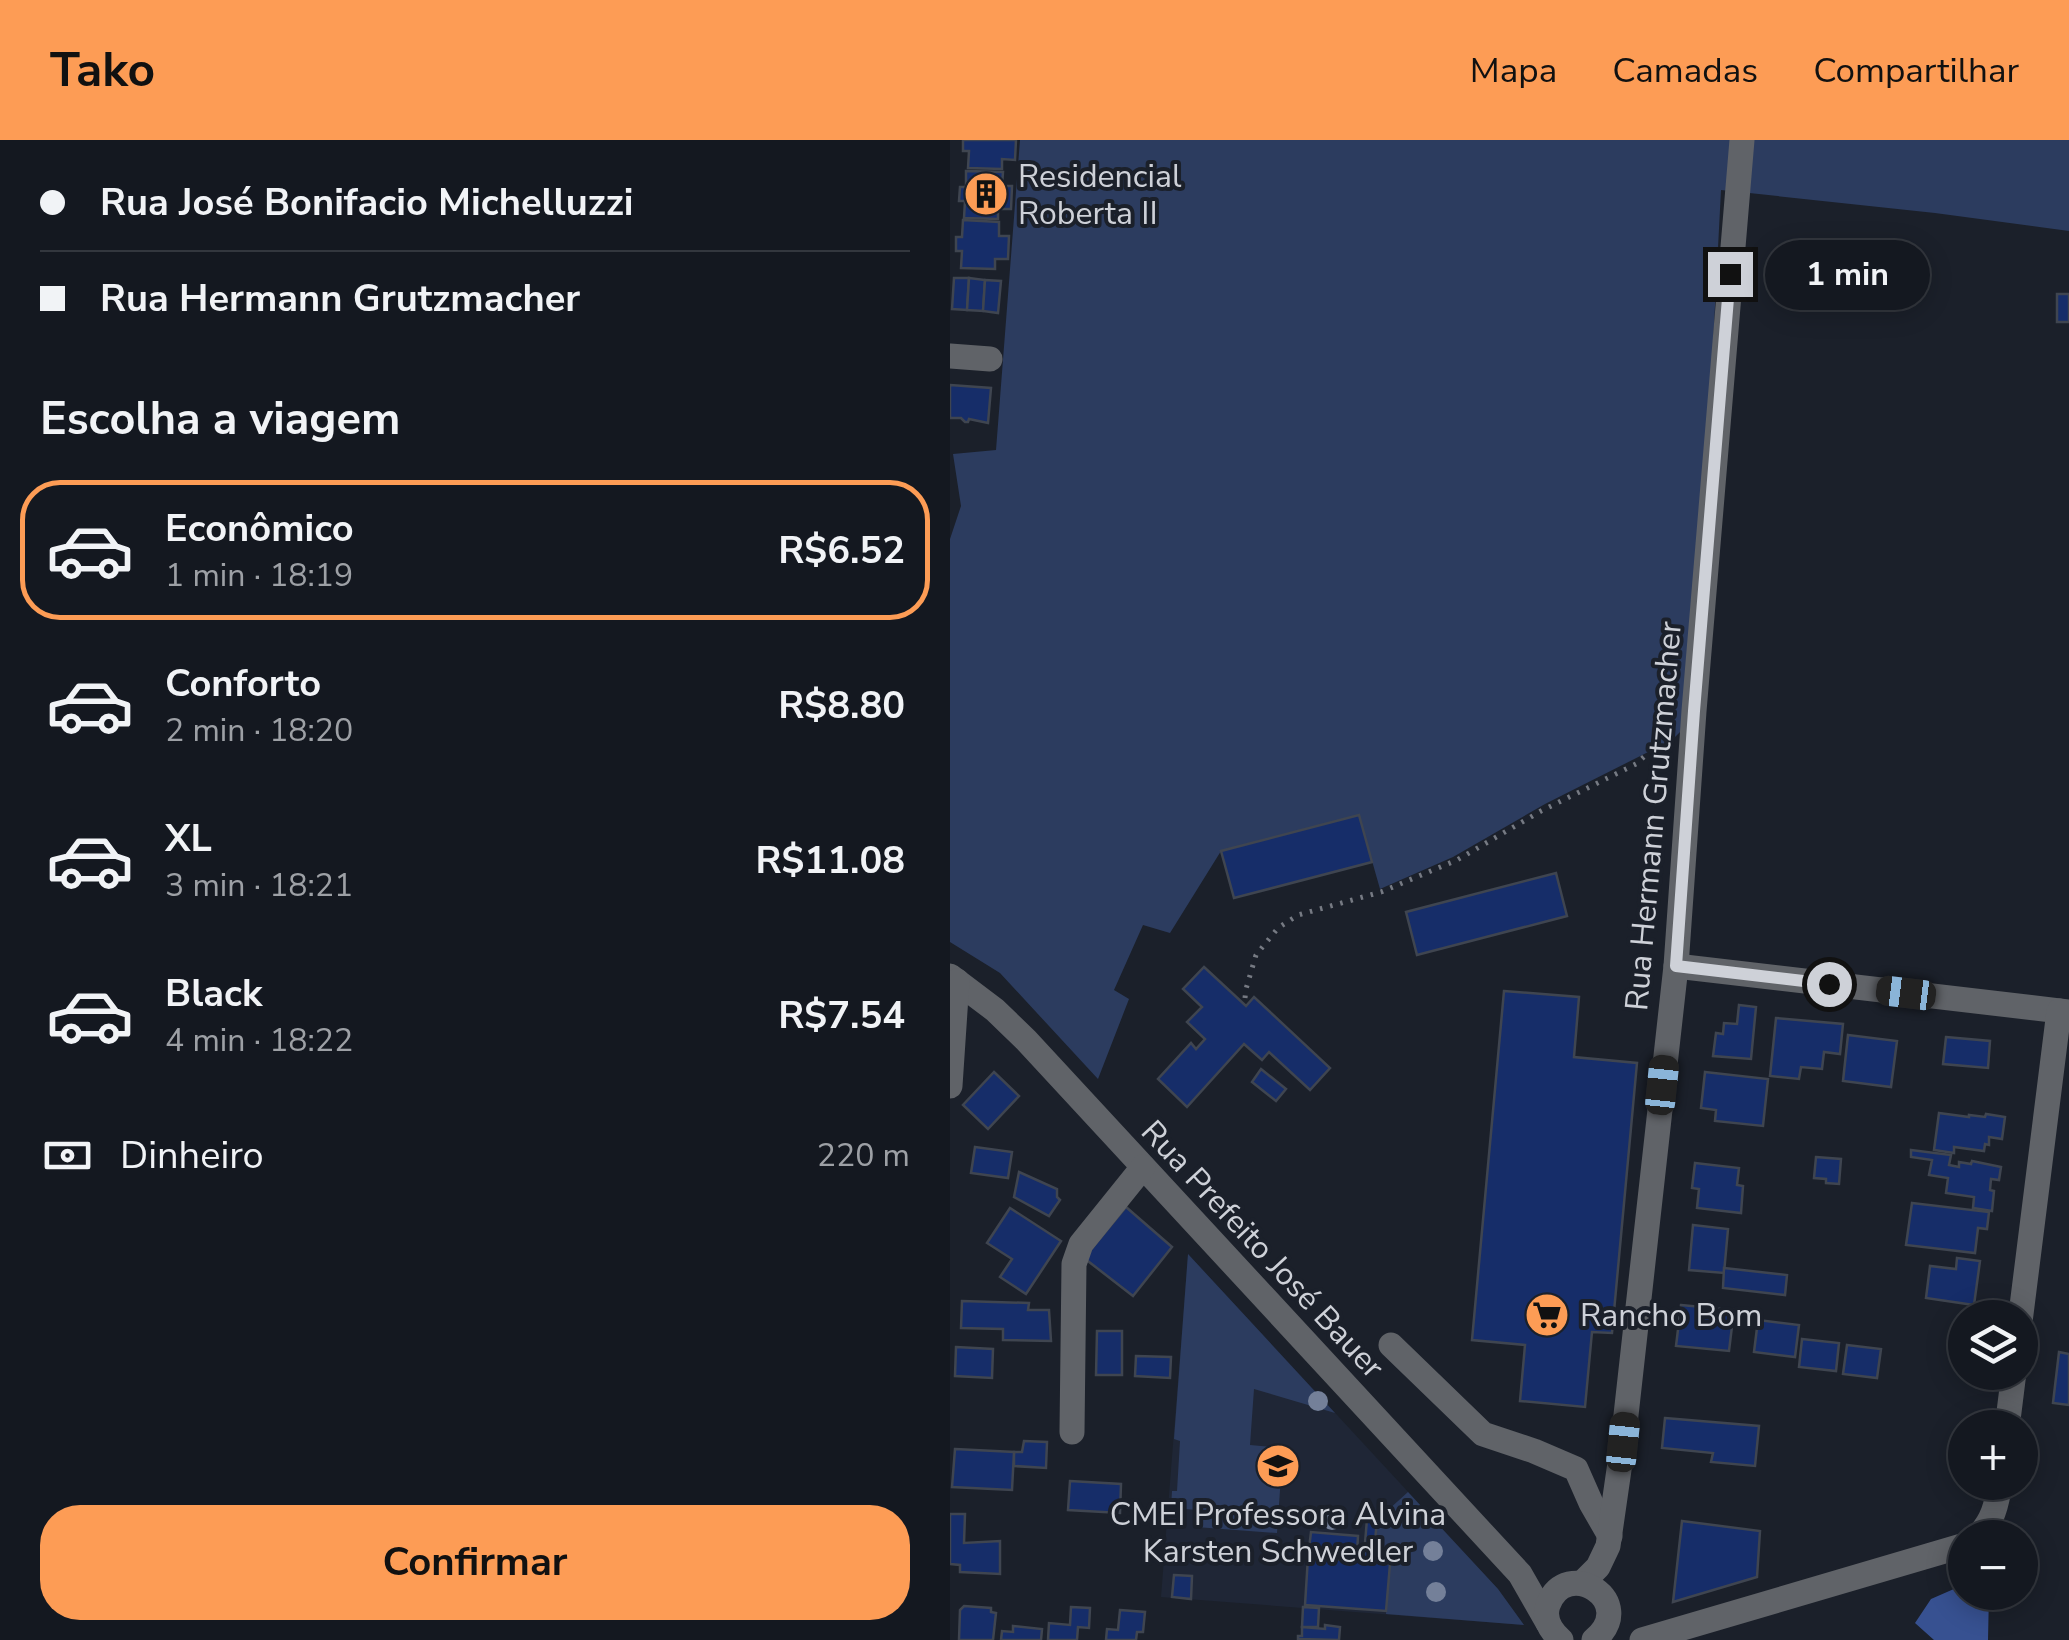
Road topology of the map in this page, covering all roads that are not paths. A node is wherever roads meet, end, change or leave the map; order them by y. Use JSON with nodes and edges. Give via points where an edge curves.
{"nodes":[{"id":1,"x":1742,"y":140,"type":"edge"},
{"id":2,"x":950,"y":356,"type":"edge"},
{"id":3,"x":990,"y":359,"type":"dead end"},
{"id":4,"x":1676,"y":966,"type":"junction"},
{"id":5,"x":954,"y":978,"type":"edge"},
{"id":6,"x":2064,"y":1012,"type":"edge"},
{"id":7,"x":950,"y":1086,"type":"edge"},
{"id":8,"x":1143,"y":1168,"type":"junction"},
{"id":9,"x":2023,"y":1300,"type":"edge"},
{"id":10,"x":1391,"y":1345,"type":"dead end"},
{"id":11,"x":1072,"y":1432,"type":"dead end"},
{"id":12,"x":1608,"y":1546,"type":"junction"},
{"id":13,"x":1948,"y":1550,"type":"edge"},
{"id":14,"x":1520,"y":1574,"type":"junction"},
{"id":15,"x":1577,"y":1583,"type":"junction"},
{"id":16,"x":1603,"y":1626,"type":"edge"},
{"id":17,"x":1557,"y":1636,"type":"edge"},
{"id":18,"x":1642,"y":1640,"type":"edge"}],
"edges":[{"from":1,"to":4,"type":"street","name":"Rua Hermann Grutzmacher"},
{"from":2,"to":3,"type":"street"},
{"from":4,"to":6,"type":"street"},
{"from":4,"to":12,"type":"street","name":"Rua Hermann Grutzmacher"},
{"from":5,"to":7,"type":"street"},
{"from":5,"to":8,"type":"street","name":"Rua Prefeito José Bauer","via":[[1026,1040]]},
{"from":6,"to":9,"type":"street"},
{"from":8,"to":11,"type":"street","via":[[1081,1244],[1074,1264]]},
{"from":8,"to":14,"type":"street","name":"Rua Prefeito José Bauer"},
{"from":10,"to":12,"type":"street","via":[[1483,1434],[1576,1469]]},
{"from":12,"to":15,"type":"street","via":[[1598,1567]]},
{"from":12,"to":16,"type":"street","name":"Rua Hermann Grutzmacher"},
{"from":13,"to":18,"type":"street"},
{"from":14,"to":15,"type":"street"},
{"from":14,"to":17,"type":"street","name":"Rua Prefeito José Bauer"},
{"from":15,"to":16,"type":"street","via":[[1600,1592]]},
{"from":15,"to":17,"type":"street","name":"Rua Prefeito José Bauer","via":[[1554,1594],[1546,1612]]},
{"from":16,"to":18,"type":"street"}]}
